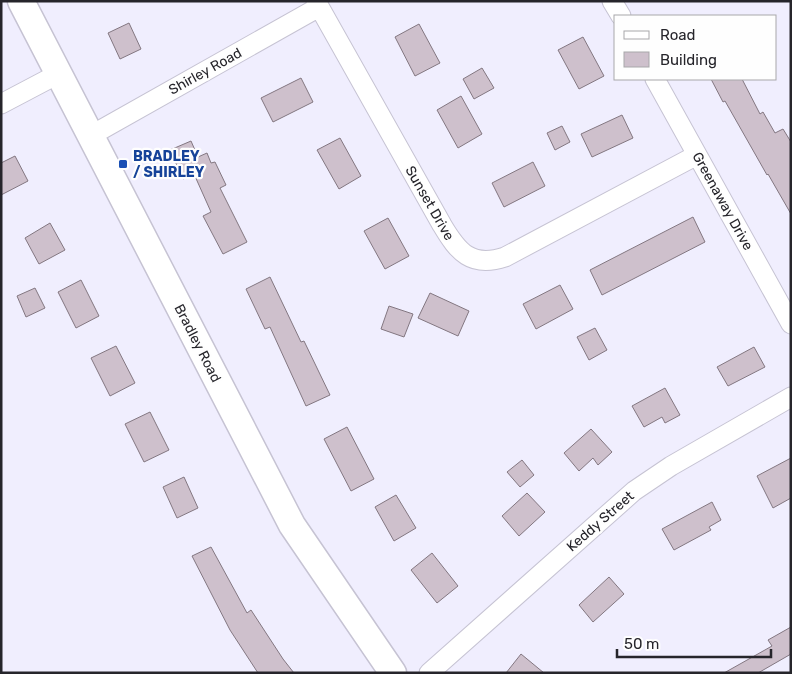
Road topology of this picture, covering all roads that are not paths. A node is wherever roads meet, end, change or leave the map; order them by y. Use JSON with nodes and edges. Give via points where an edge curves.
{"nodes":[{"id":1,"x":21,"y":1,"type":"edge"},
{"id":2,"x":612,"y":1,"type":"edge"},
{"id":3,"x":318,"y":4,"type":"edge"},
{"id":4,"x":620,"y":15,"type":"edge"},
{"id":5,"x":58,"y":74,"type":"junction"},
{"id":6,"x":656,"y":80,"type":"edge"},
{"id":7,"x":1,"y":104,"type":"edge"},
{"id":8,"x":90,"y":136,"type":"junction"},
{"id":9,"x":697,"y":155,"type":"junction"},
{"id":10,"x":791,"y":324,"type":"edge"},
{"id":11,"x":791,"y":397,"type":"edge"},
{"id":12,"x":393,"y":673,"type":"edge"},
{"id":13,"x":428,"y":673,"type":"edge"}],
"edges":[{"from":1,"to":5,"type":"main road","name":"Bradley Road"},
{"from":2,"to":4,"type":"street"},
{"from":3,"to":8,"type":"street","name":"Shirley Road"},
{"from":3,"to":9,"type":"street","name":"Sunset Drive","via":[[452,242],[464,254],[478,261],[506,257]]},
{"from":5,"to":7,"type":"street"},
{"from":5,"to":8,"type":"main road","name":"Bradley Road"},
{"from":6,"to":9,"type":"street","name":"Greenaway Drive"},
{"from":8,"to":12,"type":"main road","name":"Bradley Road","via":[[292,525]]},
{"from":9,"to":10,"type":"street","name":"Greenaway Drive"},
{"from":11,"to":13,"type":"street","name":"Keddy Street","via":[[634,491]]}]}
